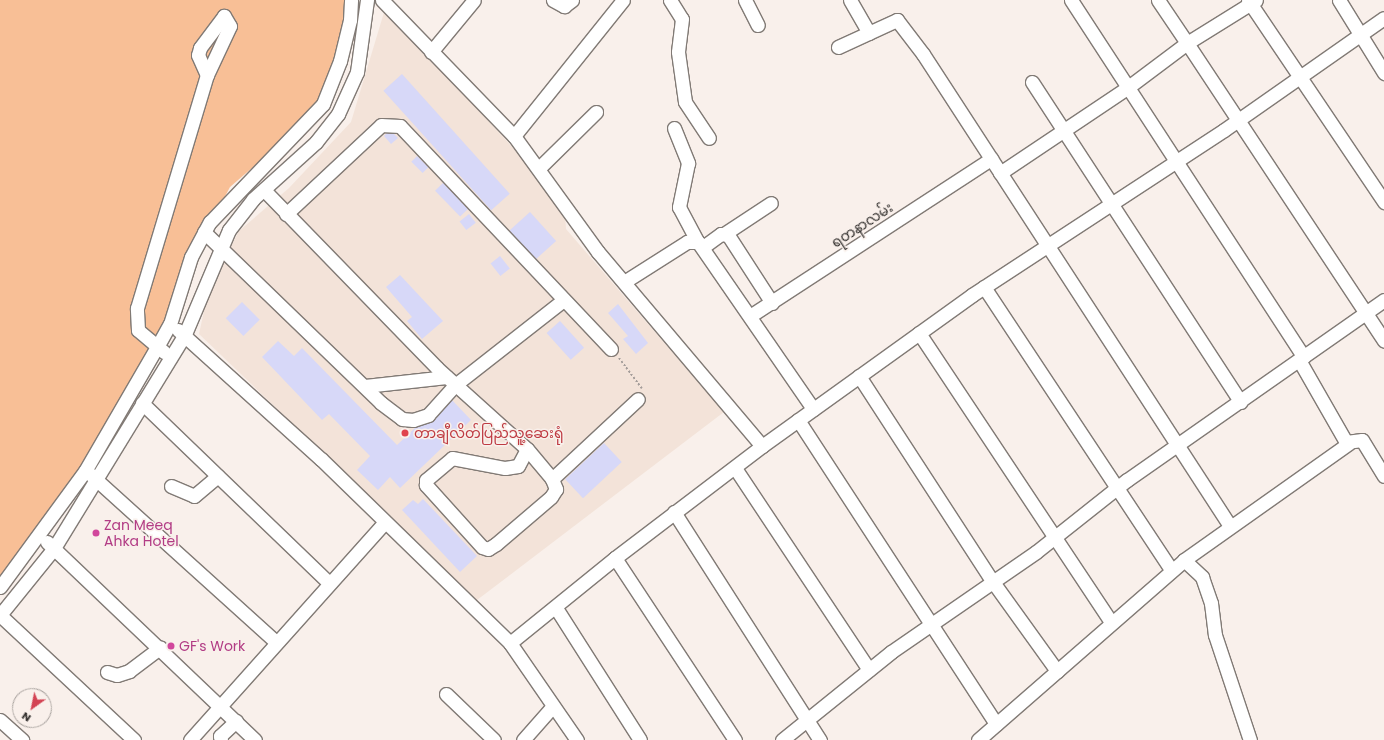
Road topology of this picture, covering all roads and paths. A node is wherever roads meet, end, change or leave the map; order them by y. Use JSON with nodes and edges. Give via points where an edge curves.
{"nodes":[{"id":1,"x":351,"y":0,"type":"edge"},
{"id":2,"x":367,"y":0,"type":"edge"},
{"id":3,"x":382,"y":0,"type":"edge"},
{"id":4,"x":474,"y":0,"type":"edge"},
{"id":5,"x":554,"y":0,"type":"edge"},
{"id":6,"x":572,"y":0,"type":"edge"},
{"id":7,"x":623,"y":0,"type":"edge"},
{"id":8,"x":670,"y":0,"type":"edge"},
{"id":9,"x":745,"y":0,"type":"edge"},
{"id":10,"x":850,"y":0,"type":"edge"},
{"id":11,"x":1071,"y":0,"type":"edge"},
{"id":12,"x":1158,"y":0,"type":"edge"},
{"id":13,"x":1339,"y":0,"type":"edge"},
{"id":14,"x":1252,"y":1,"type":"edge"},
{"id":15,"x":1384,"y":18,"type":"edge"},
{"id":16,"x":758,"y":25,"type":"dead end"},
{"id":17,"x":869,"y":33,"type":"junction"},
{"id":18,"x":1360,"y":34,"type":"junction"},
{"id":19,"x":1187,"y":43,"type":"junction"},
{"id":20,"x":838,"y":46,"type":"dead end"},
{"id":21,"x":431,"y":52,"type":"junction"},
{"id":22,"x":1384,"y":73,"type":"edge"},
{"id":23,"x":207,"y":75,"type":"dead end"},
{"id":24,"x":1301,"y":76,"type":"junction"},
{"id":25,"x":1032,"y":82,"type":"dead end"},
{"id":26,"x":1127,"y":88,"type":"junction"},
{"id":27,"x":596,"y":112,"type":"dead end"},
{"id":28,"x":1237,"y":121,"type":"junction"},
{"id":29,"x":674,"y":128,"type":"dead end"},
{"id":30,"x":1063,"y":132,"type":"junction"},
{"id":31,"x":514,"y":136,"type":"junction"},
{"id":32,"x":709,"y":138,"type":"dead end"},
{"id":33,"x":991,"y":159,"type":"junction"},
{"id":34,"x":1174,"y":162,"type":"junction"},
{"id":35,"x":540,"y":168,"type":"junction"},
{"id":36,"x":1000,"y":173,"type":"junction"},
{"id":37,"x":264,"y":190,"type":"junction"},
{"id":38,"x":1384,"y":202,"type":"edge"},
{"id":39,"x":771,"y":203,"type":"dead end"},
{"id":40,"x":1110,"y":204,"type":"junction"},
{"id":41,"x":286,"y":214,"type":"junction"},
{"id":42,"x":204,"y":232,"type":"junction"},
{"id":43,"x":724,"y":234,"type":"junction"},
{"id":44,"x":701,"y":245,"type":"junction"},
{"id":45,"x":220,"y":246,"type":"junction"},
{"id":46,"x":1047,"y":246,"type":"junction"},
{"id":47,"x":624,"y":282,"type":"junction"},
{"id":48,"x":984,"y":287,"type":"junction"},
{"id":49,"x":1384,"y":300,"type":"edge"},
{"id":50,"x":562,"y":301,"type":"junction"},
{"id":51,"x":772,"y":302,"type":"junction"},
{"id":52,"x":1368,"y":314,"type":"junction"},
{"id":53,"x":750,"y":316,"type":"junction"},
{"id":54,"x":170,"y":324,"type":"junction"},
{"id":55,"x":919,"y":333,"type":"junction"},
{"id":56,"x":184,"y":334,"type":"junction"},
{"id":57,"x":1384,"y":341,"type":"edge"},
{"id":58,"x":157,"y":347,"type":"junction"},
{"id":59,"x":611,"y":349,"type":"joint"},
{"id":60,"x":171,"y":356,"type":"junction"},
{"id":61,"x":1301,"y":358,"type":"junction"},
{"id":62,"x":858,"y":376,"type":"junction"},
{"id":63,"x":451,"y":381,"type":"junction"},
{"id":64,"x":365,"y":386,"type":"junction"},
{"id":65,"x":638,"y":399,"type":"joint"},
{"id":66,"x":1241,"y":402,"type":"junction"},
{"id":67,"x":142,"y":403,"type":"junction"},
{"id":68,"x":813,"y":409,"type":"junction"},
{"id":69,"x":798,"y":420,"type":"junction"},
{"id":70,"x":1349,"y":443,"type":"junction"},
{"id":71,"x":762,"y":446,"type":"junction"},
{"id":72,"x":1178,"y":446,"type":"junction"},
{"id":73,"x":527,"y":449,"type":"junction"},
{"id":74,"x":735,"y":468,"type":"junction"},
{"id":75,"x":91,"y":475,"type":"junction"},
{"id":76,"x":218,"y":476,"type":"junction"},
{"id":77,"x":1384,"y":476,"type":"edge"},
{"id":78,"x":552,"y":479,"type":"junction"},
{"id":79,"x":171,"y":486,"type":"dead end"},
{"id":80,"x":1115,"y":490,"type":"junction"},
{"id":81,"x":674,"y":512,"type":"junction"},
{"id":82,"x":385,"y":522,"type":"junction"},
{"id":83,"x":1230,"y":526,"type":"junction"},
{"id":84,"x":39,"y":536,"type":"junction"},
{"id":85,"x":1055,"y":537,"type":"junction"},
{"id":86,"x":54,"y":548,"type":"junction"},
{"id":87,"x":616,"y":558,"type":"junction"},
{"id":88,"x":1184,"y":560,"type":"junction"},
{"id":89,"x":1171,"y":570,"type":"junction"},
{"id":90,"x":328,"y":582,"type":"junction"},
{"id":91,"x":993,"y":582,"type":"junction"},
{"id":92,"x":0,"y":587,"type":"edge"},
{"id":93,"x":556,"y":608,"type":"junction"},
{"id":94,"x":0,"y":615,"type":"edge"},
{"id":95,"x":933,"y":623,"type":"junction"},
{"id":96,"x":1112,"y":623,"type":"junction"},
{"id":97,"x":276,"y":642,"type":"junction"},
{"id":98,"x":510,"y":644,"type":"junction"},
{"id":99,"x":160,"y":648,"type":"junction"},
{"id":100,"x":869,"y":670,"type":"junction"},
{"id":101,"x":1057,"y":671,"type":"junction"},
{"id":102,"x":107,"y":672,"type":"dead end"},
{"id":103,"x":446,"y":694,"type":"dead end"},
{"id":104,"x":221,"y":705,"type":"junction"},
{"id":105,"x":553,"y":706,"type":"junction"},
{"id":106,"x":0,"y":720,"type":"edge"},
{"id":107,"x":806,"y":720,"type":"junction"},
{"id":108,"x":236,"y":721,"type":"junction"},
{"id":109,"x":996,"y":724,"type":"junction"},
{"id":110,"x":983,"y":738,"type":"edge"},
{"id":111,"x":22,"y":740,"type":"edge"},
{"id":112,"x":134,"y":740,"type":"edge"},
{"id":113,"x":190,"y":740,"type":"edge"},
{"id":114,"x":221,"y":740,"type":"edge"},
{"id":115,"x":255,"y":740,"type":"edge"},
{"id":116,"x":494,"y":740,"type":"edge"},
{"id":117,"x":523,"y":740,"type":"edge"},
{"id":118,"x":577,"y":740,"type":"edge"},
{"id":119,"x":640,"y":740,"type":"edge"},
{"id":120,"x":735,"y":740,"type":"edge"},
{"id":121,"x":782,"y":740,"type":"edge"},
{"id":122,"x":820,"y":740,"type":"edge"},
{"id":123,"x":1250,"y":740,"type":"edge"}],
"edges":[{"from":1,"to":42,"type":"street","via":[[350,20],[340,61],[323,104],[304,128],[225,204]]},
{"from":2,"to":37,"type":"street","via":[[357,72],[338,114],[316,142]]},
{"from":3,"to":21,"type":"street"},
{"from":4,"to":21,"type":"street"},
{"from":5,"to":6,"type":"street","via":[[564,6]]},
{"from":7,"to":31,"type":"street"},
{"from":8,"to":32,"type":"street","via":[[682,19],[678,52],[685,102]]},
{"from":9,"to":16,"type":"street"},
{"from":10,"to":17,"type":"street"},
{"from":11,"to":26,"type":"street"},
{"from":12,"to":19,"type":"street"},
{"from":13,"to":18,"type":"street"},
{"from":14,"to":19,"type":"street"},
{"from":14,"to":24,"type":"street"},
{"from":15,"to":18,"type":"street"},
{"from":17,"to":20,"type":"street"},
{"from":17,"to":33,"type":"street","via":[[897,20],[923,54]]},
{"from":18,"to":22,"type":"street"},
{"from":18,"to":24,"type":"street"},
{"from":19,"to":26,"type":"street"},
{"from":19,"to":28,"type":"street"},
{"from":21,"to":31,"type":"street"},
{"from":23,"to":58,"type":"street","via":[[137,308],[138,330]]},
{"from":24,"to":28,"type":"street"},
{"from":24,"to":38,"type":"street"},
{"from":25,"to":30,"type":"street"},
{"from":26,"to":30,"type":"street"},
{"from":26,"to":34,"type":"street"},
{"from":27,"to":35,"type":"street"},
{"from":28,"to":34,"type":"street"},
{"from":28,"to":52,"type":"street"},
{"from":29,"to":44,"type":"street","via":[[688,163],[678,207]]},
{"from":30,"to":36,"type":"street"},
{"from":30,"to":40,"type":"street"},
{"from":31,"to":35,"type":"street"},
{"from":33,"to":36,"type":"street"},
{"from":33,"to":51,"type":"street","name":"ရတနာလမ်း"},
{"from":34,"to":40,"type":"street"},
{"from":34,"to":61,"type":"street"},
{"from":35,"to":47,"type":"street"},
{"from":36,"to":46,"type":"street"},
{"from":37,"to":41,"type":"street"},
{"from":37,"to":45,"type":"street","via":[[229,230]]},
{"from":39,"to":43,"type":"street"},
{"from":40,"to":46,"type":"street"},
{"from":40,"to":66,"type":"street"},
{"from":41,"to":50,"type":"street","via":[[381,124],[400,126]]},
{"from":41,"to":63,"type":"street"},
{"from":42,"to":45,"type":"street"},
{"from":42,"to":54,"type":"street","via":[[191,257]]},
{"from":43,"to":44,"type":"street"},
{"from":43,"to":51,"type":"street"},
{"from":44,"to":47,"type":"street","via":[[687,242]]},
{"from":44,"to":53,"type":"street"},
{"from":45,"to":56,"type":"street"},
{"from":45,"to":64,"type":"street"},
{"from":46,"to":48,"type":"street"},
{"from":46,"to":72,"type":"street"},
{"from":47,"to":71,"type":"street"},
{"from":48,"to":55,"type":"street"},
{"from":48,"to":80,"type":"street"},
{"from":49,"to":52,"type":"street"},
{"from":50,"to":59,"type":"street"},
{"from":50,"to":63,"type":"street"},
{"from":51,"to":53,"type":"street","name":"ရတနာလမ်း"},
{"from":52,"to":57,"type":"street"},
{"from":52,"to":61,"type":"street"},
{"from":53,"to":68,"type":"street"},
{"from":54,"to":56,"type":"street"},
{"from":54,"to":58,"type":"street"},
{"from":55,"to":62,"type":"street"},
{"from":55,"to":85,"type":"street"},
{"from":56,"to":60,"type":"street"},
{"from":56,"to":82,"type":"street"},
{"from":58,"to":60,"type":"street"},
{"from":58,"to":75,"type":"street"},
{"from":59,"to":65,"type":"path","via":[[639,381],[643,390]]},
{"from":60,"to":67,"type":"street"},
{"from":61,"to":66,"type":"street"},
{"from":61,"to":70,"type":"street"},
{"from":62,"to":68,"type":"street"},
{"from":62,"to":91,"type":"street"},
{"from":63,"to":64,"type":"street"},
{"from":63,"to":64,"type":"street","via":[[428,415],[413,420],[402,419]]},
{"from":63,"to":73,"type":"street"},
{"from":65,"to":78,"type":"street"},
{"from":66,"to":72,"type":"street"},
{"from":67,"to":75,"type":"street"},
{"from":67,"to":76,"type":"street"},
{"from":68,"to":69,"type":"street"},
{"from":69,"to":71,"type":"street"},
{"from":69,"to":95,"type":"street"},
{"from":70,"to":77,"type":"street","via":[[1362,440]]},
{"from":70,"to":83,"type":"street"},
{"from":71,"to":74,"type":"street"},
{"from":72,"to":80,"type":"street"},
{"from":72,"to":83,"type":"street"},
{"from":73,"to":78,"type":"street"},
{"from":73,"to":78,"type":"street","via":[[518,466],[505,468],[452,458],[426,480],[426,485],[482,547],[488,549],[551,496],[556,489]]},
{"from":74,"to":81,"type":"street"},
{"from":74,"to":100,"type":"street"},
{"from":75,"to":84,"type":"street"},
{"from":75,"to":86,"type":"street"},
{"from":75,"to":97,"type":"street"},
{"from":76,"to":79,"type":"street","via":[[194,496]]},
{"from":76,"to":90,"type":"street"},
{"from":80,"to":85,"type":"street"},
{"from":80,"to":89,"type":"street"},
{"from":81,"to":87,"type":"street"},
{"from":81,"to":107,"type":"street"},
{"from":82,"to":90,"type":"street"},
{"from":82,"to":98,"type":"street"},
{"from":83,"to":88,"type":"street"},
{"from":84,"to":86,"type":"street"},
{"from":84,"to":92,"type":"street"},
{"from":85,"to":91,"type":"street"},
{"from":85,"to":96,"type":"street"},
{"from":86,"to":94,"type":"street"},
{"from":86,"to":99,"type":"street"},
{"from":87,"to":93,"type":"street"},
{"from":87,"to":120,"type":"street"},
{"from":88,"to":89,"type":"street"},
{"from":88,"to":123,"type":"street","via":[[1202,577],[1211,602],[1215,635]]},
{"from":89,"to":96,"type":"street"},
{"from":90,"to":97,"type":"street"},
{"from":91,"to":95,"type":"street"},
{"from":91,"to":101,"type":"street"},
{"from":93,"to":98,"type":"street"},
{"from":93,"to":119,"type":"street"},
{"from":94,"to":112,"type":"street"},
{"from":95,"to":100,"type":"street"},
{"from":95,"to":109,"type":"street"},
{"from":96,"to":101,"type":"street"},
{"from":97,"to":104,"type":"street"},
{"from":98,"to":105,"type":"street"},
{"from":99,"to":102,"type":"street","via":[[129,671],[117,675]]},
{"from":99,"to":104,"type":"street"},
{"from":100,"to":107,"type":"street"},
{"from":101,"to":109,"type":"street"},
{"from":103,"to":116,"type":"street"},
{"from":104,"to":108,"type":"street"},
{"from":104,"to":113,"type":"street"},
{"from":105,"to":117,"type":"street"},
{"from":105,"to":118,"type":"street"},
{"from":106,"to":111,"type":"street"},
{"from":107,"to":121,"type":"street"},
{"from":107,"to":122,"type":"street"},
{"from":108,"to":114,"type":"street","via":[[220,736]]},
{"from":108,"to":115,"type":"street"},
{"from":109,"to":110,"type":"street"}]}
